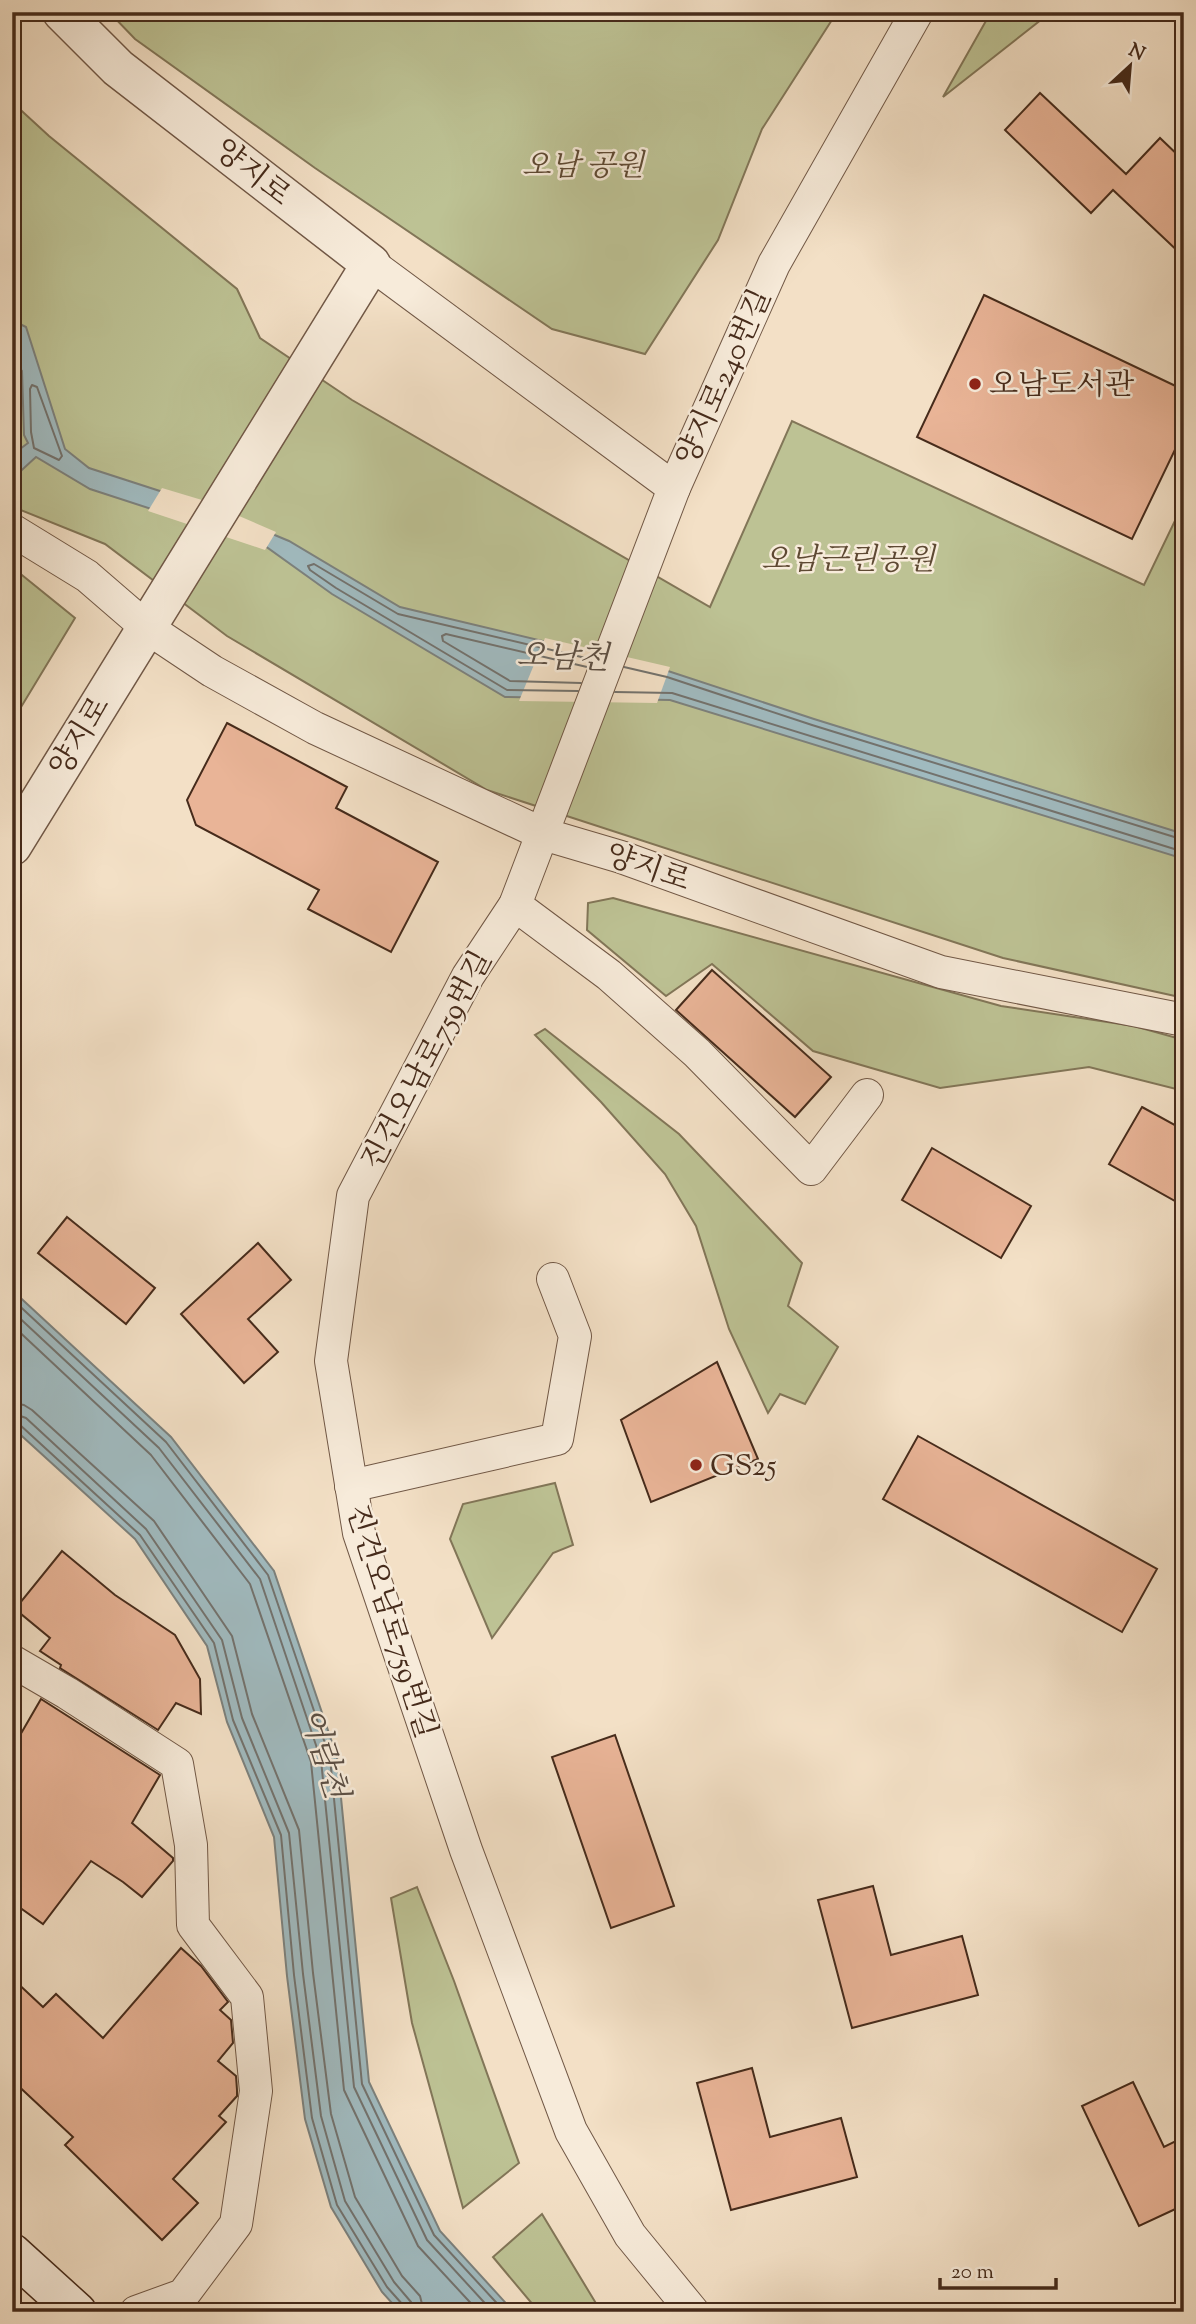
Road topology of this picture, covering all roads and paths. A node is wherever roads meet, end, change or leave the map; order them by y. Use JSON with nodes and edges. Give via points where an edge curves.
{"nodes":[{"id":1,"x":62,"y":12,"type":"edge"},
{"id":2,"x":917,"y":12,"type":"edge"},
{"id":3,"x":371,"y":264,"type":"junction"},
{"id":4,"x":674,"y":488,"type":"junction"},
{"id":5,"x":16,"y":533,"type":"edge"},
{"id":6,"x":146,"y":626,"type":"junction"},
{"id":7,"x":543,"y":834,"type":"junction"},
{"id":8,"x":12,"y":846,"type":"edge"},
{"id":9,"x":515,"y":905,"type":"junction"},
{"id":10,"x":1184,"y":1020,"type":"edge"},
{"id":11,"x":867,"y":1095,"type":"dead end"},
{"id":12,"x":554,"y":1279,"type":"dead end"},
{"id":13,"x":351,"y":1486,"type":"junction"},
{"id":14,"x":12,"y":1661,"type":"edge"},
{"id":15,"x":12,"y":2253,"type":"edge"},
{"id":16,"x":77,"y":2312,"type":"edge"},
{"id":17,"x":136,"y":2312,"type":"edge"},
{"id":18,"x":693,"y":2312,"type":"edge"}],
"edges":[{"from":1,"to":3,"type":"street","name":"양지로","via":[[118,68]]},
{"from":2,"to":4,"type":"street","name":"양지로240번길","via":[[775,264]]},
{"from":3,"to":4,"type":"street","name":"양지로240번길"},
{"from":3,"to":6,"type":"street"},
{"from":4,"to":7,"type":"street","name":"진건오남로759번길"},
{"from":5,"to":6,"type":"street","name":"양지로","via":[[87,576]]},
{"from":6,"to":7,"type":"street","name":"양지로","via":[[212,671],[314,728]]},
{"from":6,"to":8,"type":"street","name":"양지로"},
{"from":7,"to":9,"type":"street","name":"진건오남로759번길"},
{"from":7,"to":10,"type":"street","name":"양지로","via":[[621,857],[941,972]]},
{"from":9,"to":11,"type":"street","via":[[609,975],[687,1044],[811,1169]]},
{"from":9,"to":13,"type":"street","name":"진건오남로759번길","via":[[468,976],[353,1196],[331,1361]]},
{"from":12,"to":13,"type":"street","via":[[575,1336],[556,1439]]},
{"from":13,"to":18,"type":"street","name":"진건오남로759번길","via":[[359,1533],[466,1850],[570,2131],[630,2235]]},
{"from":14,"to":17,"type":"street","via":[[177,1765],[191,1845],[193,1925],[247,1997],[256,2091],[236,2224],[183,2295]]},
{"from":15,"to":16,"type":"street"}]}
